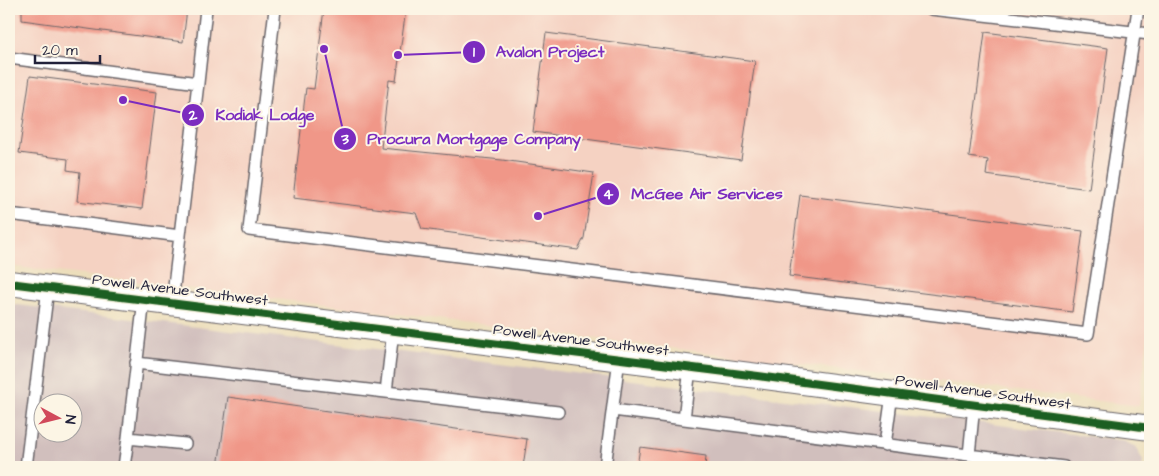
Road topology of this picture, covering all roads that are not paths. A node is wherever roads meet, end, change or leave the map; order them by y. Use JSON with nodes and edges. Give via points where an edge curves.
{"nodes":[{"id":1,"x":206,"y":9,"type":"edge"},
{"id":2,"x":275,"y":9,"type":"edge"},
{"id":3,"x":931,"y":9,"type":"edge"},
{"id":4,"x":1138,"y":9,"type":"edge"},
{"id":5,"x":1134,"y":32,"type":"junction"},
{"id":6,"x":1150,"y":34,"type":"edge"},
{"id":7,"x":9,"y":58,"type":"edge"},
{"id":8,"x":198,"y":83,"type":"junction"},
{"id":9,"x":9,"y":214,"type":"edge"},
{"id":10,"x":180,"y":236,"type":"junction"},
{"id":11,"x":9,"y":283,"type":"edge"},
{"id":12,"x":48,"y":288,"type":"junction"},
{"id":13,"x":144,"y":299,"type":"junction"},
{"id":14,"x":172,"y":303,"type":"junction"},
{"id":15,"x":393,"y":330,"type":"junction"},
{"id":16,"x":619,"y":359,"type":"junction"},
{"id":17,"x":136,"y":363,"type":"junction"},
{"id":18,"x":690,"y":368,"type":"junction"},
{"id":19,"x":386,"y":392,"type":"junction"},
{"id":20,"x":892,"y":394,"type":"junction"},
{"id":21,"x":974,"y":405,"type":"junction"},
{"id":22,"x":613,"y":410,"type":"junction"},
{"id":23,"x":558,"y":412,"type":"dead end"},
{"id":24,"x":684,"y":419,"type":"junction"},
{"id":25,"x":1150,"y":428,"type":"edge"},
{"id":26,"x":128,"y":438,"type":"junction"},
{"id":27,"x":185,"y":444,"type":"dead end"},
{"id":28,"x":885,"y":445,"type":"junction"},
{"id":29,"x":969,"y":455,"type":"junction"},
{"id":30,"x":26,"y":467,"type":"edge"},
{"id":31,"x":124,"y":467,"type":"edge"},
{"id":32,"x":605,"y":467,"type":"edge"},
{"id":33,"x":1064,"y":467,"type":"edge"}],
"edges":[{"from":1,"to":8,"type":"lane"},
{"from":2,"to":5,"type":"lane","via":[[249,230],[1088,334]]},
{"from":3,"to":5,"type":"lane"},
{"from":4,"to":5,"type":"lane"},
{"from":5,"to":6,"type":"lane"},
{"from":7,"to":8,"type":"lane"},
{"from":8,"to":10,"type":"lane"},
{"from":9,"to":10,"type":"lane"},
{"from":10,"to":14,"type":"lane"},
{"from":11,"to":12,"type":"street","name":"Powell Avenue Southwest"},
{"from":12,"to":13,"type":"street","name":"Powell Avenue Southwest"},
{"from":12,"to":30,"type":"lane"},
{"from":13,"to":14,"type":"street","name":"Powell Avenue Southwest"},
{"from":13,"to":17,"type":"lane"},
{"from":14,"to":15,"type":"street","name":"Powell Avenue Southwest"},
{"from":15,"to":16,"type":"street","name":"Powell Avenue Southwest"},
{"from":15,"to":19,"type":"lane"},
{"from":16,"to":18,"type":"street","name":"Powell Avenue Southwest"},
{"from":16,"to":22,"type":"lane"},
{"from":17,"to":19,"type":"lane"},
{"from":17,"to":26,"type":"lane"},
{"from":18,"to":20,"type":"street","name":"Powell Avenue Southwest"},
{"from":18,"to":24,"type":"lane"},
{"from":19,"to":23,"type":"lane"},
{"from":20,"to":21,"type":"street","name":"Powell Avenue Southwest"},
{"from":20,"to":28,"type":"lane"},
{"from":21,"to":25,"type":"street","name":"Powell Avenue Southwest"},
{"from":21,"to":29,"type":"lane"},
{"from":22,"to":24,"type":"lane"},
{"from":22,"to":32,"type":"lane"},
{"from":24,"to":28,"type":"lane"},
{"from":26,"to":27,"type":"lane"},
{"from":26,"to":31,"type":"lane"},
{"from":28,"to":29,"type":"lane"},
{"from":29,"to":33,"type":"lane"}]}
